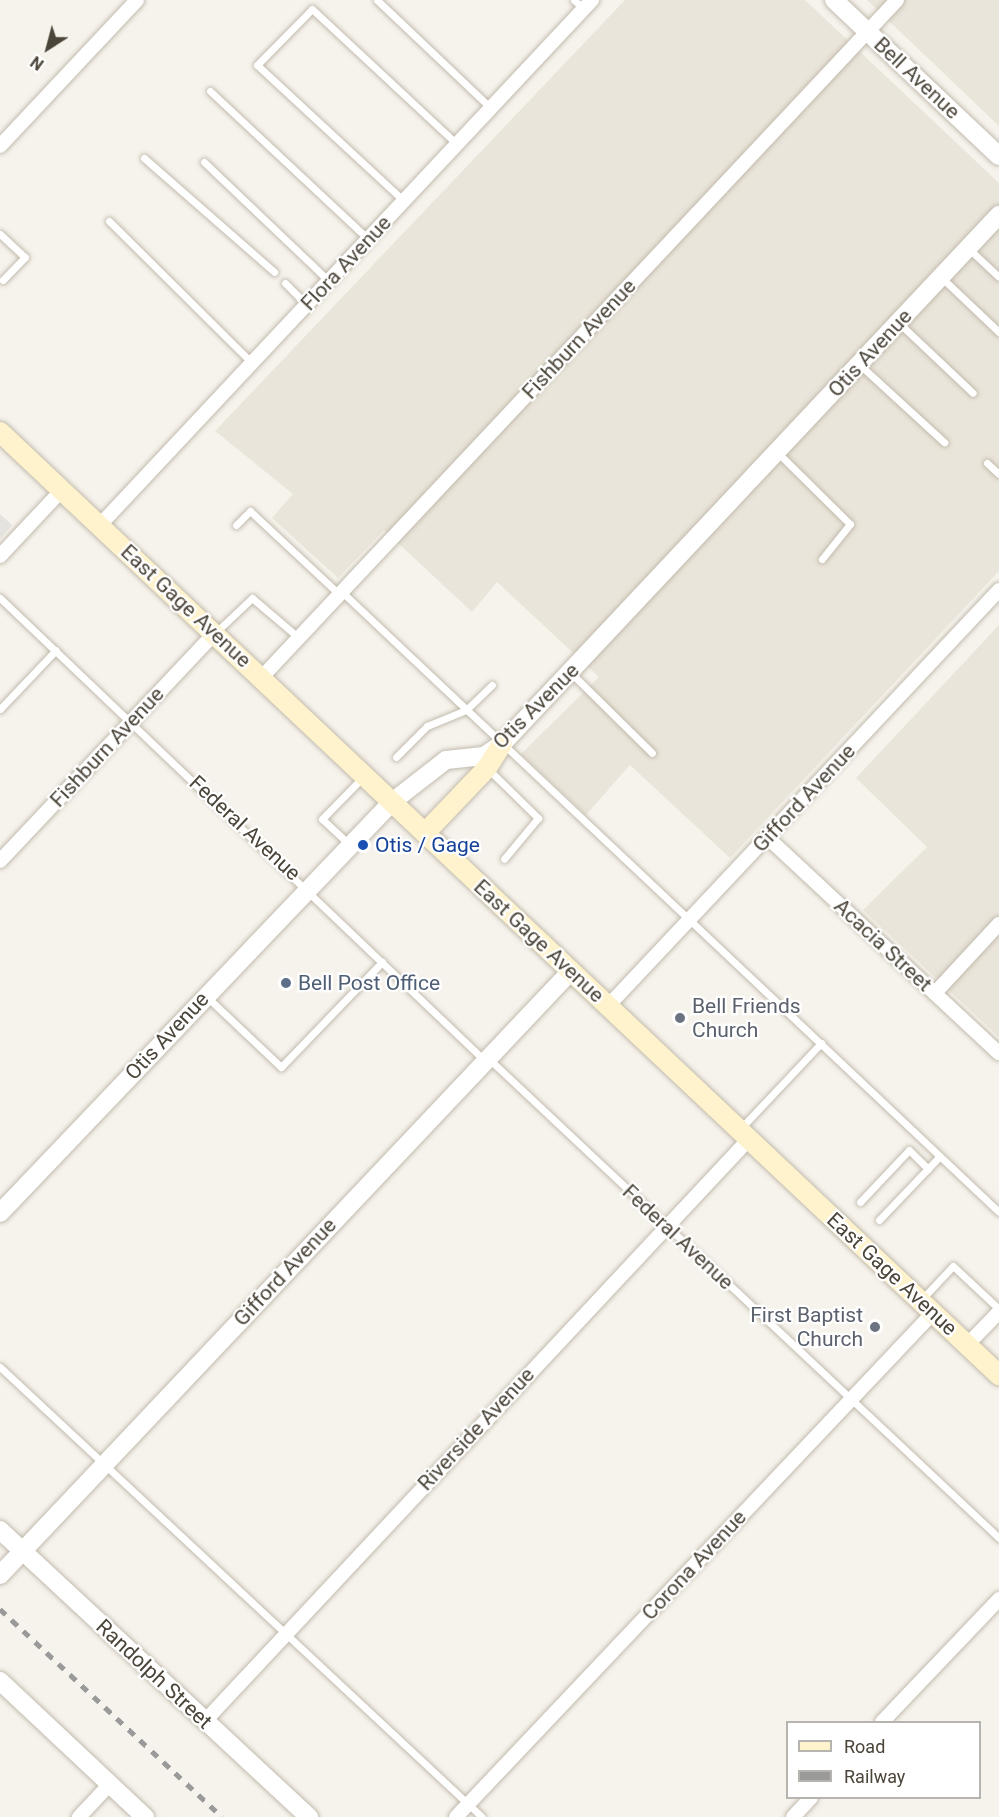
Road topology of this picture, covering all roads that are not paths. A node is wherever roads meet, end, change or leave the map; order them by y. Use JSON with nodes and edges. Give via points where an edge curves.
{"nodes":[{"id":1,"x":137,"y":0,"type":"edge"},
{"id":2,"x":377,"y":0,"type":"edge"},
{"id":3,"x":834,"y":0,"type":"edge"},
{"id":4,"x":897,"y":0,"type":"edge"},
{"id":5,"x":583,"y":3,"type":"edge"},
{"id":6,"x":868,"y":32,"type":"junction"},
{"id":7,"x":210,"y":91,"type":"dead end"},
{"id":8,"x":491,"y":108,"type":"junction"},
{"id":9,"x":458,"y":144,"type":"junction"},
{"id":10,"x":0,"y":146,"type":"edge"},
{"id":11,"x":999,"y":156,"type":"edge"},
{"id":12,"x":144,"y":158,"type":"dead end"},
{"id":13,"x":204,"y":162,"type":"dead end"},
{"id":14,"x":404,"y":201,"type":"junction"},
{"id":15,"x":999,"y":215,"type":"edge"},
{"id":16,"x":109,"y":221,"type":"dead end"},
{"id":17,"x":0,"y":234,"type":"edge"},
{"id":18,"x":368,"y":238,"type":"junction"},
{"id":19,"x":968,"y":248,"type":"junction"},
{"id":20,"x":274,"y":272,"type":"dead end"},
{"id":21,"x":940,"y":277,"type":"junction"},
{"id":22,"x":999,"y":277,"type":"edge"},
{"id":23,"x":1,"y":280,"type":"edge"},
{"id":24,"x":328,"y":281,"type":"junction"},
{"id":25,"x":285,"y":283,"type":"dead end"},
{"id":26,"x":307,"y":305,"type":"junction"},
{"id":27,"x":898,"y":322,"type":"junction"},
{"id":28,"x":999,"y":332,"type":"edge"},
{"id":29,"x":252,"y":363,"type":"junction"},
{"id":30,"x":859,"y":364,"type":"junction"},
{"id":31,"x":973,"y":393,"type":"dead end"},
{"id":32,"x":0,"y":432,"type":"edge"},
{"id":33,"x":944,"y":442,"type":"dead end"},
{"id":34,"x":777,"y":452,"type":"junction"},
{"id":35,"x":987,"y":464,"type":"dead end"},
{"id":36,"x":999,"y":474,"type":"edge"},
{"id":37,"x":62,"y":490,"type":"junction"},
{"id":38,"x":99,"y":525,"type":"junction"},
{"id":39,"x":236,"y":525,"type":"dead end"},
{"id":40,"x":0,"y":556,"type":"edge"},
{"id":41,"x":822,"y":559,"type":"dead end"},
{"id":42,"x":999,"y":590,"type":"edge"},
{"id":43,"x":340,"y":593,"type":"junction"},
{"id":44,"x":0,"y":598,"type":"edge"},
{"id":45,"x":215,"y":633,"type":"junction"},
{"id":46,"x":299,"y":638,"type":"junction"},
{"id":47,"x":56,"y":650,"type":"junction"},
{"id":48,"x":570,"y":672,"type":"junction"},
{"id":49,"x":262,"y":677,"type":"junction"},
{"id":50,"x":492,"y":685,"type":"dead end"},
{"id":51,"x":0,"y":709,"type":"edge"},
{"id":52,"x":466,"y":710,"type":"junction"},
{"id":53,"x":131,"y":721,"type":"junction"},
{"id":54,"x":502,"y":744,"type":"junction"},
{"id":55,"x":652,"y":753,"type":"dead end"},
{"id":56,"x":396,"y":757,"type":"dead end"},
{"id":57,"x":487,"y":768,"type":"junction"},
{"id":58,"x":364,"y":775,"type":"junction"},
{"id":59,"x":392,"y":802,"type":"junction"},
{"id":60,"x":425,"y":833,"type":"junction"},
{"id":61,"x":767,"y":837,"type":"junction"},
{"id":62,"x":350,"y":845,"type":"junction"},
{"id":63,"x":504,"y":859,"type":"dead end"},
{"id":64,"x":0,"y":861,"type":"edge"},
{"id":65,"x":308,"y":887,"type":"junction"},
{"id":66,"x":690,"y":919,"type":"junction"},
{"id":67,"x":999,"y":924,"type":"edge"},
{"id":68,"x":382,"y":963,"type":"junction"},
{"id":69,"x":571,"y":971,"type":"junction"},
{"id":70,"x":935,"y":993,"type":"junction"},
{"id":71,"x":206,"y":995,"type":"junction"},
{"id":72,"x":608,"y":1006,"type":"junction"},
{"id":73,"x":821,"y":1043,"type":"junction"},
{"id":74,"x":996,"y":1045,"type":"edge"},
{"id":75,"x":487,"y":1060,"type":"junction"},
{"id":76,"x":744,"y":1134,"type":"junction"},
{"id":77,"x":940,"y":1156,"type":"junction"},
{"id":78,"x":928,"y":1168,"type":"junction"},
{"id":79,"x":860,"y":1202,"type":"dead end"},
{"id":80,"x":999,"y":1212,"type":"edge"},
{"id":81,"x":0,"y":1213,"type":"edge"},
{"id":82,"x":879,"y":1220,"type":"dead end"},
{"id":83,"x":667,"y":1227,"type":"junction"},
{"id":84,"x":927,"y":1307,"type":"junction"},
{"id":85,"x":999,"y":1310,"type":"edge"},
{"id":86,"x":968,"y":1346,"type":"junction"},
{"id":87,"x":0,"y":1367,"type":"edge"},
{"id":88,"x":999,"y":1375,"type":"edge"},
{"id":89,"x":851,"y":1399,"type":"junction"},
{"id":90,"x":106,"y":1464,"type":"junction"},
{"id":91,"x":0,"y":1530,"type":"edge"},
{"id":92,"x":999,"y":1538,"type":"edge"},
{"id":93,"x":23,"y":1551,"type":"junction"},
{"id":94,"x":0,"y":1575,"type":"edge"},
{"id":95,"x":999,"y":1599,"type":"edge"},
{"id":96,"x":287,"y":1631,"type":"junction"},
{"id":97,"x":0,"y":1681,"type":"edge"},
{"id":98,"x":205,"y":1721,"type":"junction"},
{"id":99,"x":883,"y":1721,"type":"edge"},
{"id":100,"x":110,"y":1784,"type":"junction"},
{"id":101,"x":809,"y":1799,"type":"edge"},
{"id":102,"x":468,"y":1804,"type":"junction"},
{"id":103,"x":79,"y":1817,"type":"edge"},
{"id":104,"x":145,"y":1817,"type":"edge"},
{"id":105,"x":309,"y":1817,"type":"edge"},
{"id":106,"x":456,"y":1817,"type":"edge"},
{"id":107,"x":482,"y":1817,"type":"edge"},
{"id":108,"x":793,"y":1817,"type":"edge"}],
"edges":[{"from":1,"to":10,"type":"street"},
{"from":2,"to":8,"type":"lane"},
{"from":3,"to":6,"type":"street","name":"Bell Avenue"},
{"from":4,"to":6,"type":"street","name":"Fishburn Avenue"},
{"from":5,"to":8,"type":"street","name":"Flora Avenue"},
{"from":6,"to":11,"type":"street","name":"Bell Avenue"},
{"from":6,"to":43,"type":"street","name":"Fishburn Avenue"},
{"from":7,"to":18,"type":"lane"},
{"from":8,"to":9,"type":"street","name":"Flora Avenue"},
{"from":9,"to":14,"type":"street","name":"Flora Avenue"},
{"from":9,"to":14,"type":"lane","via":[[312,9],[257,65]]},
{"from":12,"to":20,"type":"lane"},
{"from":13,"to":24,"type":"lane"},
{"from":14,"to":18,"type":"street","name":"Flora Avenue"},
{"from":15,"to":19,"type":"street","name":"Otis Avenue"},
{"from":16,"to":29,"type":"lane"},
{"from":17,"to":23,"type":"lane","via":[[25,257]]},
{"from":18,"to":24,"type":"street","name":"Flora Avenue"},
{"from":19,"to":21,"type":"street","name":"Otis Avenue"},
{"from":19,"to":22,"type":"lane"},
{"from":21,"to":27,"type":"street","name":"Otis Avenue"},
{"from":21,"to":28,"type":"lane"},
{"from":24,"to":26,"type":"street","name":"Flora Avenue"},
{"from":25,"to":26,"type":"lane"},
{"from":26,"to":29,"type":"street","name":"Flora Avenue"},
{"from":27,"to":30,"type":"street","name":"Otis Avenue"},
{"from":27,"to":31,"type":"lane"},
{"from":29,"to":38,"type":"street","name":"Flora Avenue"},
{"from":30,"to":33,"type":"lane"},
{"from":30,"to":34,"type":"street","name":"Otis Avenue"},
{"from":32,"to":37,"type":"main road","name":"East Gage Avenue"},
{"from":34,"to":41,"type":"lane","via":[[850,524]]},
{"from":34,"to":48,"type":"street","name":"Otis Avenue"},
{"from":35,"to":36,"type":"lane"},
{"from":37,"to":38,"type":"main road","name":"East Gage Avenue"},
{"from":37,"to":40,"type":"street"},
{"from":38,"to":45,"type":"main road","name":"East Gage Avenue"},
{"from":39,"to":43,"type":"lane","via":[[250,511]]},
{"from":42,"to":61,"type":"street","name":"Gifford Avenue"},
{"from":43,"to":46,"type":"street","name":"Fishburn Avenue"},
{"from":43,"to":52,"type":"lane"},
{"from":44,"to":47,"type":"lane","name":"Federal Avenue"},
{"from":45,"to":46,"type":"lane","via":[[252,598]]},
{"from":45,"to":49,"type":"main road","name":"East Gage Avenue"},
{"from":45,"to":53,"type":"street","name":"Fishburn Avenue"},
{"from":46,"to":49,"type":"street","name":"Fishburn Avenue"},
{"from":47,"to":51,"type":"lane"},
{"from":47,"to":53,"type":"lane","name":"Federal Avenue"},
{"from":48,"to":54,"type":"street","name":"Otis Avenue"},
{"from":48,"to":55,"type":"lane"},
{"from":49,"to":58,"type":"main road","name":"East Gage Avenue"},
{"from":50,"to":52,"type":"lane"},
{"from":52,"to":54,"type":"lane"},
{"from":52,"to":56,"type":"lane","via":[[427,726]]},
{"from":53,"to":64,"type":"street","name":"Fishburn Avenue"},
{"from":53,"to":65,"type":"lane","name":"Federal Avenue"},
{"from":54,"to":57,"type":"main road"},
{"from":54,"to":59,"type":"street","name":"Otis Avenue","via":[[484,756],[446,760]]},
{"from":54,"to":66,"type":"lane"},
{"from":57,"to":60,"type":"main road"},
{"from":57,"to":63,"type":"lane","via":[[538,818]]},
{"from":58,"to":59,"type":"main road","name":"East Gage Avenue"},
{"from":58,"to":62,"type":"lane","via":[[322,819]]},
{"from":59,"to":60,"type":"main road","name":"East Gage Avenue"},
{"from":59,"to":62,"type":"street","name":"Otis Avenue"},
{"from":60,"to":69,"type":"main road","name":"East Gage Avenue"},
{"from":61,"to":66,"type":"street","name":"Gifford Avenue"},
{"from":61,"to":70,"type":"street","name":"Acacia Street"},
{"from":62,"to":65,"type":"street","name":"Otis Avenue"},
{"from":65,"to":68,"type":"lane","name":"Federal Avenue"},
{"from":65,"to":71,"type":"street","name":"Otis Avenue"},
{"from":66,"to":72,"type":"street","name":"Gifford Avenue"},
{"from":66,"to":73,"type":"lane"},
{"from":67,"to":70,"type":"street"},
{"from":68,"to":71,"type":"lane","via":[[282,1067]]},
{"from":68,"to":75,"type":"lane","name":"Federal Avenue"},
{"from":69,"to":72,"type":"main road","name":"East Gage Avenue"},
{"from":69,"to":75,"type":"street","name":"Gifford Avenue"},
{"from":70,"to":74,"type":"street","name":"Acacia Street"},
{"from":71,"to":81,"type":"street","name":"Otis Avenue"},
{"from":72,"to":76,"type":"main road","name":"East Gage Avenue"},
{"from":73,"to":76,"type":"lane"},
{"from":73,"to":77,"type":"lane"},
{"from":75,"to":83,"type":"lane","name":"Federal Avenue"},
{"from":75,"to":90,"type":"street","name":"Gifford Avenue"},
{"from":76,"to":83,"type":"street","name":"Riverside Avenue"},
{"from":76,"to":84,"type":"main road","name":"East Gage Avenue"},
{"from":77,"to":78,"type":"lane"},
{"from":77,"to":80,"type":"lane"},
{"from":78,"to":79,"type":"lane","via":[[909,1149]]},
{"from":78,"to":82,"type":"lane"},
{"from":83,"to":89,"type":"lane","name":"Federal Avenue"},
{"from":83,"to":96,"type":"street","name":"Riverside Avenue"},
{"from":84,"to":85,"type":"lane","via":[[953,1266]]},
{"from":84,"to":86,"type":"main road","name":"East Gage Avenue"},
{"from":84,"to":89,"type":"street","name":"Corona Avenue"},
{"from":85,"to":86,"type":"street"},
{"from":86,"to":88,"type":"main road","name":"East Gage Avenue"},
{"from":87,"to":90,"type":"lane"},
{"from":89,"to":92,"type":"lane","name":"Federal Avenue"},
{"from":89,"to":102,"type":"street","name":"Corona Avenue"},
{"from":90,"to":93,"type":"street","name":"Gifford Avenue"},
{"from":90,"to":96,"type":"lane"},
{"from":91,"to":93,"type":"street","name":"Randolph Street"},
{"from":93,"to":94,"type":"street","name":"Gifford Avenue"},
{"from":93,"to":98,"type":"street","name":"Randolph Street"},
{"from":95,"to":99,"type":"street"},
{"from":96,"to":98,"type":"street","name":"Riverside Avenue"},
{"from":96,"to":102,"type":"lane"},
{"from":97,"to":100,"type":"street"},
{"from":98,"to":105,"type":"street","name":"Randolph Street"},
{"from":100,"to":103,"type":"street"},
{"from":100,"to":104,"type":"street"},
{"from":101,"to":108,"type":"street"},
{"from":102,"to":106,"type":"street","name":"Corona Avenue"},
{"from":102,"to":107,"type":"lane"}]}
